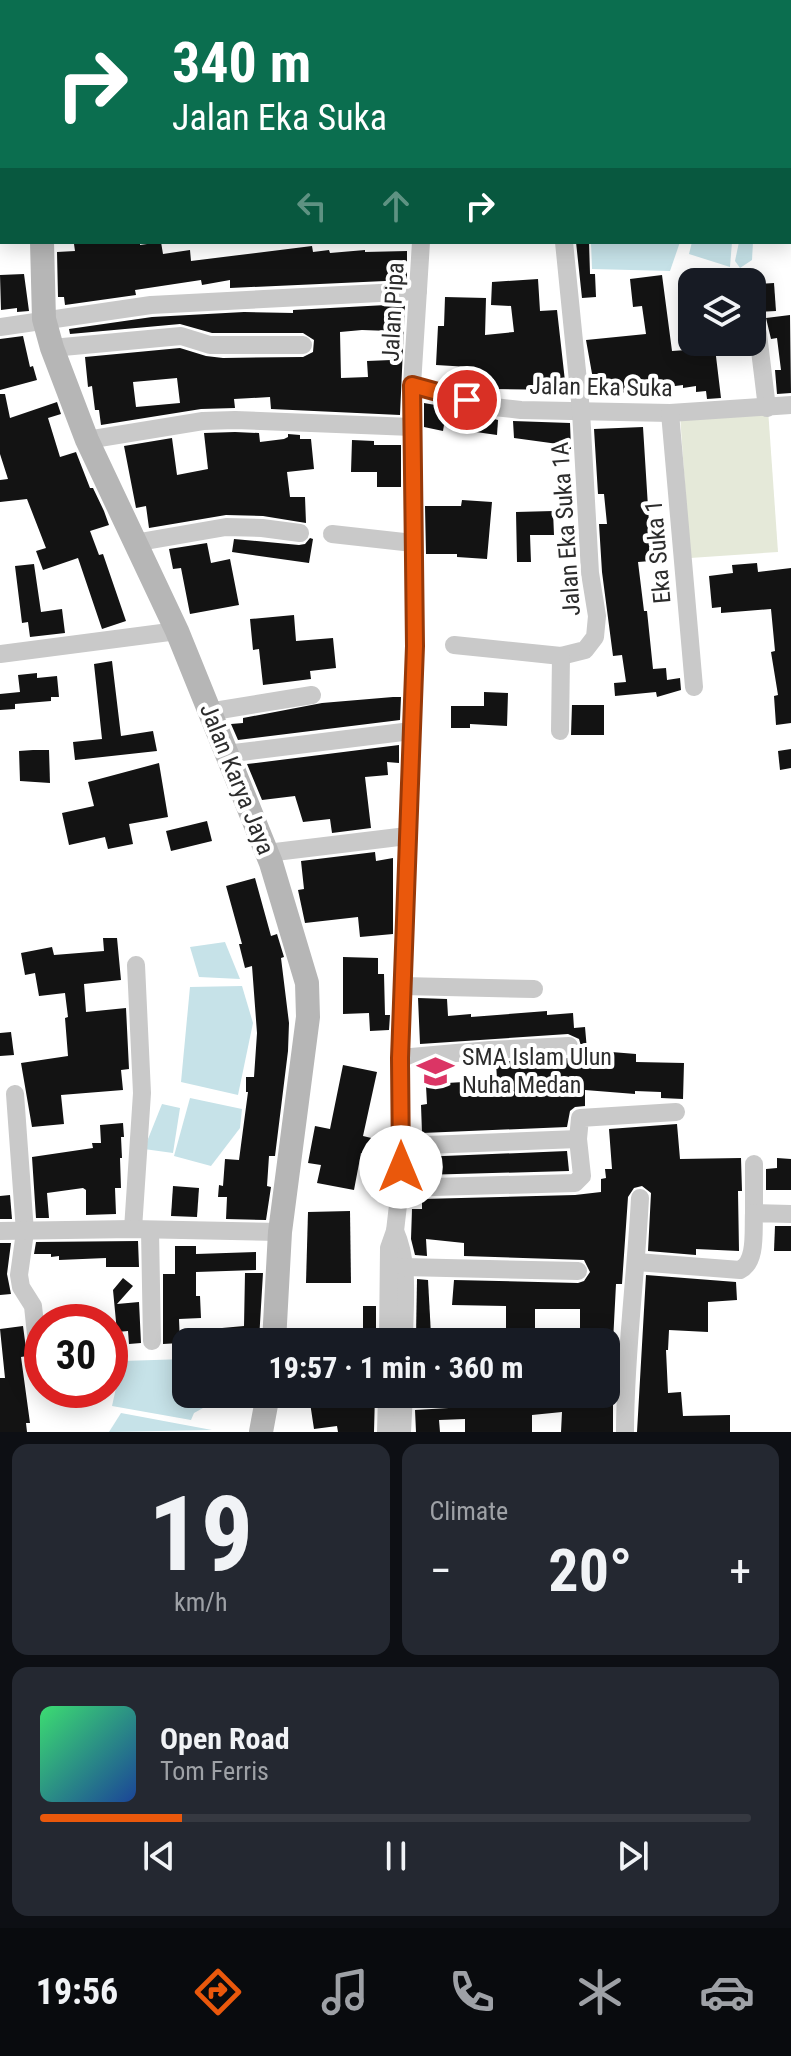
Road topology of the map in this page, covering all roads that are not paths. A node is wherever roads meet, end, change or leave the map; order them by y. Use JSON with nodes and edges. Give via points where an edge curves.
{"nodes":[{"id":1,"x":42,"y":244,"type":"edge"},
{"id":2,"x":421,"y":244,"type":"edge"},
{"id":3,"x":564,"y":244,"type":"edge"},
{"id":4,"x":418,"y":291,"type":"junction"},
{"id":5,"x":44,"y":319,"type":"junction"},
{"id":6,"x":0,"y":327,"type":"edge"},
{"id":7,"x":303,"y":345,"type":"dead end"},
{"id":8,"x":52,"y":348,"type":"junction"},
{"id":9,"x":761,"y":356,"type":"edge"},
{"id":10,"x":412,"y":385,"type":"junction"},
{"id":11,"x":791,"y":405,"type":"edge"},
{"id":12,"x":767,"y":408,"type":"junction"},
{"id":13,"x":581,"y":411,"type":"junction"},
{"id":14,"x":670,"y":413,"type":"junction"},
{"id":15,"x":412,"y":427,"type":"junction"},
{"id":16,"x":87,"y":440,"type":"junction"},
{"id":17,"x":300,"y":533,"type":"dead end"},
{"id":18,"x":332,"y":534,"type":"dead end"},
{"id":19,"x":134,"y":543,"type":"junction"},
{"id":20,"x":413,"y":543,"type":"junction"},
{"id":21,"x":177,"y":631,"type":"junction"},
{"id":22,"x":454,"y":645,"type":"dead end"},
{"id":23,"x":0,"y":654,"type":"edge"},
{"id":24,"x":561,"y":656,"type":"junction"},
{"id":25,"x":694,"y":687,"type":"dead end"},
{"id":26,"x":312,"y":695,"type":"dead end"},
{"id":27,"x":208,"y":712,"type":"junction"},
{"id":28,"x":411,"y":731,"type":"junction"},
{"id":29,"x":560,"y":731,"type":"dead end"},
{"id":30,"x":226,"y":754,"type":"junction"},
{"id":31,"x":407,"y":836,"type":"junction"},
{"id":32,"x":267,"y":853,"type":"junction"},
{"id":33,"x":136,"y":965,"type":"dead end"},
{"id":34,"x":402,"y":986,"type":"junction"},
{"id":35,"x":534,"y":989,"type":"dead end"},
{"id":36,"x":569,"y":1046,"type":"dead end"},
{"id":37,"x":400,"y":1058,"type":"junction"},
{"id":38,"x":15,"y":1094,"type":"dead end"},
{"id":39,"x":676,"y":1112,"type":"dead end"},
{"id":40,"x":578,"y":1139,"type":"junction"},
{"id":41,"x":401,"y":1146,"type":"junction"},
{"id":42,"x":754,"y":1164,"type":"dead end"},
{"id":43,"x":400,"y":1188,"type":"junction"},
{"id":44,"x":640,"y":1198,"type":"dead end"},
{"id":45,"x":754,"y":1213,"type":"junction"},
{"id":46,"x":791,"y":1214,"type":"edge"},
{"id":47,"x":141,"y":1230,"type":"junction"},
{"id":48,"x":0,"y":1231,"type":"edge"},
{"id":49,"x":395,"y":1231,"type":"junction"},
{"id":50,"x":25,"y":1232,"type":"junction"},
{"id":51,"x":280,"y":1232,"type":"junction"},
{"id":52,"x":637,"y":1262,"type":"junction"},
{"id":53,"x":404,"y":1267,"type":"junction"},
{"id":54,"x":578,"y":1271,"type":"dead end"},
{"id":55,"x":32,"y":1304,"type":"edge"},
{"id":56,"x":275,"y":1328,"type":"edge"},
{"id":57,"x":388,"y":1328,"type":"edge"},
{"id":58,"x":404,"y":1328,"type":"edge"},
{"id":59,"x":152,"y":1341,"type":"dead end"},
{"id":60,"x":265,"y":1408,"type":"edge"},
{"id":61,"x":392,"y":1408,"type":"edge"},
{"id":62,"x":397,"y":1408,"type":"edge"},
{"id":63,"x":261,"y":1432,"type":"edge"},
{"id":64,"x":386,"y":1432,"type":"edge"},
{"id":65,"x":402,"y":1432,"type":"edge"},
{"id":66,"x":625,"y":1432,"type":"edge"}],
"edges":[{"from":1,"to":5,"type":"main road","name":"Jalan Karya Jaya"},
{"from":2,"to":4,"type":"street","name":"Jalan Pipa"},
{"from":3,"to":13,"type":"street","name":"Jalan Eka Suka 1A"},
{"from":4,"to":5,"type":"street","via":[[151,305]]},
{"from":4,"to":10,"type":"street","name":"Jalan Pipa"},
{"from":5,"to":6,"type":"street"},
{"from":5,"to":8,"type":"main road","name":"Jalan Karya Jaya"},
{"from":7,"to":8,"type":"street","via":[[210,345],[181,336]]},
{"from":8,"to":16,"type":"main road","name":"Jalan Karya Jaya"},
{"from":9,"to":12,"type":"street"},
{"from":10,"to":13,"type":"street","name":"Jalan Eka Suka","via":[[494,407]]},
{"from":10,"to":15,"type":"street","name":"Jalan Pipa"},
{"from":11,"to":12,"type":"street","name":"Jalan Eka Suka"},
{"from":12,"to":14,"type":"street","name":"Jalan Eka Suka"},
{"from":13,"to":14,"type":"street","name":"Jalan Eka Suka"},
{"from":13,"to":24,"type":"street","name":"Jalan Eka Suka 1A","via":[[597,630],[585,650]]},
{"from":14,"to":25,"type":"street","name":"Eka Suka 1"},
{"from":15,"to":16,"type":"street","via":[[203,421]]},
{"from":15,"to":20,"type":"street","name":"Jalan Pipa"},
{"from":16,"to":19,"type":"main road","name":"Jalan Karya Jaya"},
{"from":17,"to":19,"type":"street","via":[[226,527]]},
{"from":18,"to":20,"type":"street"},
{"from":19,"to":21,"type":"main road","name":"Jalan Karya Jaya"},
{"from":20,"to":28,"type":"street","name":"Jalan Pipa"},
{"from":21,"to":23,"type":"street"},
{"from":21,"to":27,"type":"main road","name":"Jalan Karya Jaya"},
{"from":22,"to":24,"type":"street"},
{"from":24,"to":29,"type":"street"},
{"from":26,"to":27,"type":"street"},
{"from":27,"to":30,"type":"main road","name":"Jalan Karya Jaya"},
{"from":28,"to":30,"type":"street"},
{"from":28,"to":31,"type":"street","name":"Jalan Pipa"},
{"from":30,"to":32,"type":"main road","name":"Jalan Karya Jaya"},
{"from":31,"to":32,"type":"street"},
{"from":31,"to":34,"type":"street","name":"Jalan Pipa"},
{"from":32,"to":51,"type":"main road","name":"Jalan Karya Jaya","via":[[304,969],[308,1006]]},
{"from":33,"to":47,"type":"street"},
{"from":34,"to":35,"type":"street"},
{"from":34,"to":37,"type":"street","name":"Jalan Pipa"},
{"from":36,"to":37,"type":"street"},
{"from":37,"to":41,"type":"street","name":"Jalan Pipa"},
{"from":38,"to":50,"type":"street"},
{"from":39,"to":40,"type":"street","via":[[580,1118]]},
{"from":40,"to":41,"type":"street"},
{"from":40,"to":43,"type":"street","via":[[582,1176],[575,1183]]},
{"from":41,"to":43,"type":"street","name":"Jalan Pipa"},
{"from":42,"to":45,"type":"street"},
{"from":43,"to":49,"type":"street","name":"Jalan Pipa"},
{"from":44,"to":52,"type":"street"},
{"from":45,"to":46,"type":"street"},
{"from":45,"to":52,"type":"street","via":[[751,1260],[740,1270]]},
{"from":47,"to":50,"type":"street"},
{"from":47,"to":51,"type":"street"},
{"from":47,"to":59,"type":"street"},
{"from":48,"to":50,"type":"street"},
{"from":49,"to":53,"type":"street","name":"Jalan Pipa"},
{"from":49,"to":57,"type":"street","via":[[389,1248]]},
{"from":50,"to":55,"type":"street","via":[[19,1275]]},
{"from":51,"to":56,"type":"main road","name":"Jalan Karya Jaya"},
{"from":52,"to":66,"type":"street"},
{"from":53,"to":54,"type":"street"},
{"from":53,"to":58,"type":"street","name":"Jalan Pipa"},
{"from":60,"to":63,"type":"main road"},
{"from":61,"to":64,"type":"street"},
{"from":62,"to":65,"type":"street"}]}
